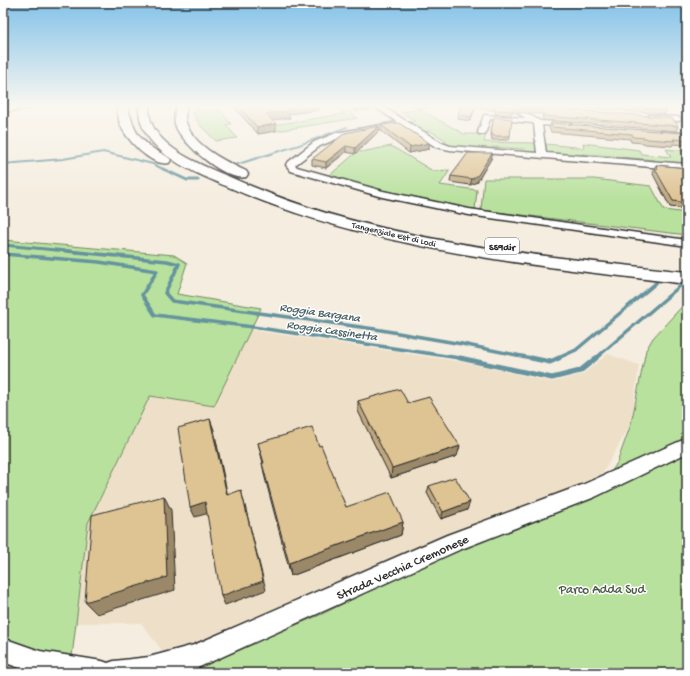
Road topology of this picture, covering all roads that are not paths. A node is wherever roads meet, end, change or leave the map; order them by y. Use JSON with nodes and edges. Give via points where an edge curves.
{"nodes":[{"id":1,"x":134,"y":137,"type":"edge"},
{"id":2,"x":154,"y":137,"type":"edge"},
{"id":3,"x":169,"y":137,"type":"edge"},
{"id":4,"x":190,"y":137,"type":"edge"},
{"id":5,"x":335,"y":137,"type":"edge"},
{"id":6,"x":427,"y":137,"type":"edge"},
{"id":7,"x":539,"y":137,"type":"edge"},
{"id":8,"x":542,"y":156,"type":"junction"},
{"id":9,"x":687,"y":167,"type":"edge"},
{"id":10,"x":266,"y":193,"type":"junction"},
{"id":11,"x":687,"y":243,"type":"edge"},
{"id":12,"x":687,"y":268,"type":"edge"},
{"id":13,"x":687,"y":278,"type":"edge"},
{"id":14,"x":687,"y":445,"type":"edge"},
{"id":15,"x":3,"y":650,"type":"edge"},
{"id":16,"x":102,"y":673,"type":"edge"},
{"id":17,"x":114,"y":673,"type":"edge"}],
"edges":[{"from":1,"to":10,"type":"main road","via":[[148,151],[162,159],[247,196]]},
{"from":2,"to":10,"type":"main road","name":"Tangenziale Est di Lodi","number":"SS9dir","via":[[172,153],[217,178]]},
{"from":3,"to":10,"type":"main road","name":"Tangenziale Est di Lodi","number":"SS9dir","via":[[184,151]]},
{"from":4,"to":10,"type":"main road","via":[[212,158],[229,169],[257,181]]},
{"from":5,"to":11,"type":"street","via":[[317,144],[290,165],[294,169],[382,194],[469,212]]},
{"from":6,"to":8,"type":"street","via":[[445,147]]},
{"from":7,"to":8,"type":"street"},
{"from":8,"to":9,"type":"street"},
{"from":10,"to":12,"type":"main road","name":"Tangenziale Est di Lodi","number":"SS9dir","via":[[432,234],[502,246]]},
{"from":10,"to":13,"type":"main road","name":"Tangenziale Est di Lodi","number":"SS9dir","via":[[324,217],[418,241],[524,258]]},
{"from":14,"to":17,"type":"street","name":"Strada Vecchia Cremonese","via":[[629,473],[454,542],[195,657],[149,669]]},
{"from":15,"to":16,"type":"street","via":[[40,663]]}]}
